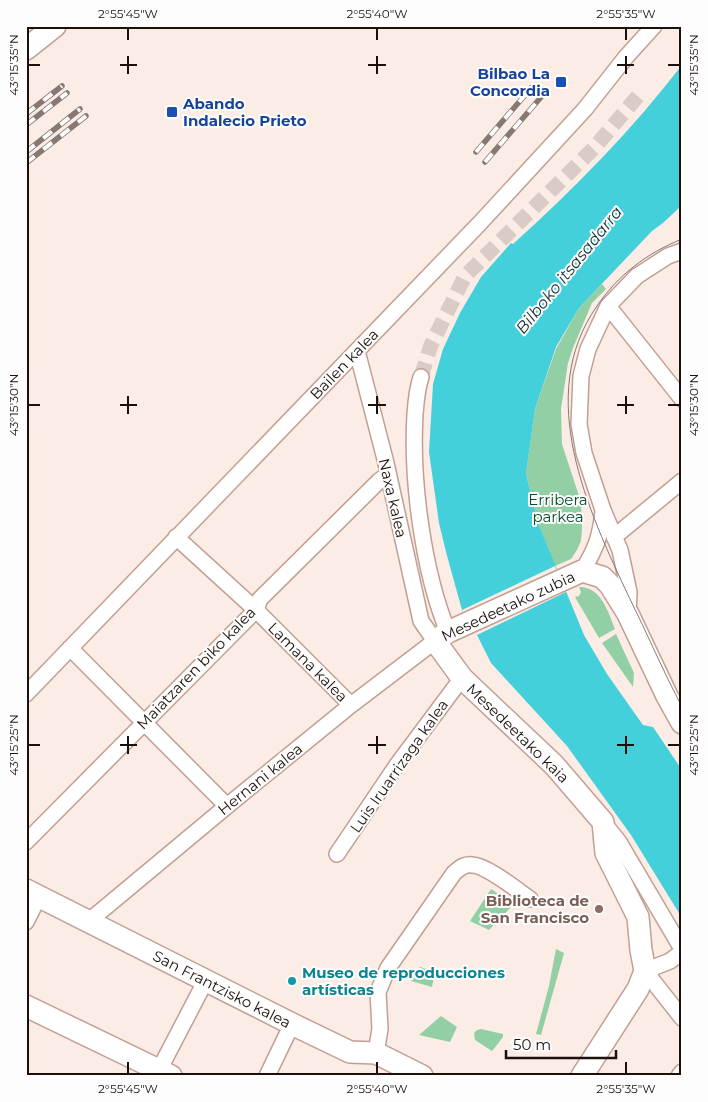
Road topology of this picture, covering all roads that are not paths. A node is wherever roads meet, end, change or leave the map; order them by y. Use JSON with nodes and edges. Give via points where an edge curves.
{"nodes":[{"id":1,"x":55,"y":26,"type":"edge"},
{"id":2,"x":654,"y":26,"type":"edge"},
{"id":3,"x":26,"y":49,"type":"edge"},
{"id":4,"x":682,"y":251,"type":"edge"},
{"id":5,"x":608,"y":306,"type":"junction"},
{"id":6,"x":357,"y":352,"type":"junction"},
{"id":7,"x":421,"y":377,"type":"tunnel mouth"},
{"id":8,"x":682,"y":399,"type":"edge"},
{"id":9,"x":388,"y":474,"type":"junction"},
{"id":10,"x":682,"y":481,"type":"edge"},
{"id":11,"x":603,"y":510,"type":"junction"},
{"id":12,"x":176,"y":537,"type":"junction"},
{"id":13,"x":614,"y":537,"type":"junction"},
{"id":14,"x":582,"y":571,"type":"junction"},
{"id":15,"x":256,"y":610,"type":"junction"},
{"id":16,"x":628,"y":614,"type":"junction"},
{"id":17,"x":448,"y":633,"type":"junction"},
{"id":18,"x":70,"y":648,"type":"junction"},
{"id":19,"x":462,"y":678,"type":"junction"},
{"id":20,"x":26,"y":694,"type":"edge"},
{"id":21,"x":352,"y":705,"type":"junction"},
{"id":22,"x":144,"y":723,"type":"junction"},
{"id":23,"x":682,"y":724,"type":"edge"},
{"id":24,"x":227,"y":806,"type":"junction"},
{"id":25,"x":603,"y":822,"type":"junction"},
{"id":26,"x":26,"y":842,"type":"edge"},
{"id":27,"x":338,"y":854,"type":"dead end"},
{"id":28,"x":33,"y":893,"type":"edge"},
{"id":29,"x":530,"y":899,"type":"dead end"},
{"id":30,"x":89,"y":921,"type":"junction"},
{"id":31,"x":26,"y":922,"type":"edge"},
{"id":32,"x":679,"y":952,"type":"edge"},
{"id":33,"x":645,"y":971,"type":"junction"},
{"id":34,"x":206,"y":980,"type":"junction"},
{"id":35,"x":26,"y":1006,"type":"edge"},
{"id":36,"x":682,"y":1018,"type":"edge"},
{"id":37,"x":292,"y":1024,"type":"junction"},
{"id":38,"x":376,"y":1054,"type":"junction"},
{"id":39,"x":682,"y":1072,"type":"edge"},
{"id":40,"x":162,"y":1074,"type":"edge"},
{"id":41,"x":267,"y":1076,"type":"edge"},
{"id":42,"x":422,"y":1076,"type":"edge"},
{"id":43,"x":582,"y":1076,"type":"edge"},
{"id":44,"x":679,"y":1076,"type":"edge"}],
"edges":[{"from":1,"to":3,"type":"street"},
{"from":2,"to":6,"type":"street","name":"Bailen kalea","via":[[585,109]]},
{"from":4,"to":5,"type":"street","via":[[637,276]]},
{"from":5,"to":8,"type":"street"},
{"from":5,"to":11,"type":"street","via":[[588,349],[579,403],[584,453]]},
{"from":6,"to":9,"type":"street","name":"Naxa kalea"},
{"from":6,"to":12,"type":"street","name":"Bailen kalea"},
{"from":7,"to":17,"type":"street","via":[[413,444],[417,491],[424,546],[439,610]]},
{"from":9,"to":15,"type":"street","name":"Maiatzaren biko kalea","via":[[260,599]]},
{"from":9,"to":17,"type":"street","name":"Naxa kalea","via":[[421,621]]},
{"from":10,"to":13,"type":"street"},
{"from":11,"to":13,"type":"street"},
{"from":11,"to":14,"type":"street","via":[[595,552]]},
{"from":12,"to":15,"type":"street","name":"Lamana kalea"},
{"from":12,"to":18,"type":"street","name":"Bailen kalea"},
{"from":13,"to":16,"type":"street","via":[[629,592]]},
{"from":14,"to":16,"type":"street","via":[[602,577]]},
{"from":14,"to":17,"type":"street","name":"Mesedeetako zubia"},
{"from":15,"to":21,"type":"street","name":"Lamana kalea"},
{"from":15,"to":22,"type":"street","name":"Maiatzaren biko kalea"},
{"from":16,"to":23,"type":"street"},
{"from":17,"to":19,"type":"street","name":"Mesedeetako kaia"},
{"from":17,"to":21,"type":"street","name":"Hernani kalea"},
{"from":18,"to":20,"type":"street","name":"Bailen kalea"},
{"from":18,"to":22,"type":"street"},
{"from":19,"to":25,"type":"street","name":"Mesedeetako kaia","via":[[554,765]]},
{"from":19,"to":27,"type":"street","name":"Luis Iruarrizaga kalea","via":[[397,765]]},
{"from":21,"to":24,"type":"street","name":"Hernani kalea"},
{"from":22,"to":24,"type":"street"},
{"from":22,"to":26,"type":"street","name":"Maiatzaren biko kalea"},
{"from":24,"to":30,"type":"street","name":"Hernani kalea"},
{"from":25,"to":32,"type":"street","name":"Mesedeetako kaia","via":[[618,842]]},
{"from":25,"to":33,"type":"street","via":[[606,853],[638,917]]},
{"from":28,"to":30,"type":"street","name":"San Frantzisko kalea"},
{"from":28,"to":31,"type":"street"},
{"from":29,"to":38,"type":"street","via":[[482,867],[461,866],[454,873],[388,968],[378,992],[380,1030]]},
{"from":30,"to":34,"type":"street","name":"San Frantzisko kalea"},
{"from":32,"to":33,"type":"street"},
{"from":33,"to":36,"type":"street"},
{"from":33,"to":43,"type":"street","via":[[638,989]]},
{"from":34,"to":37,"type":"street","name":"San Frantzisko kalea"},
{"from":34,"to":40,"type":"street"},
{"from":35,"to":40,"type":"street"},
{"from":37,"to":38,"type":"street","name":"San Frantzisko kalea","via":[[350,1052]]},
{"from":37,"to":41,"type":"street"},
{"from":38,"to":42,"type":"street","name":"San Frantzisko kalea"},
{"from":39,"to":44,"type":"street"}]}
